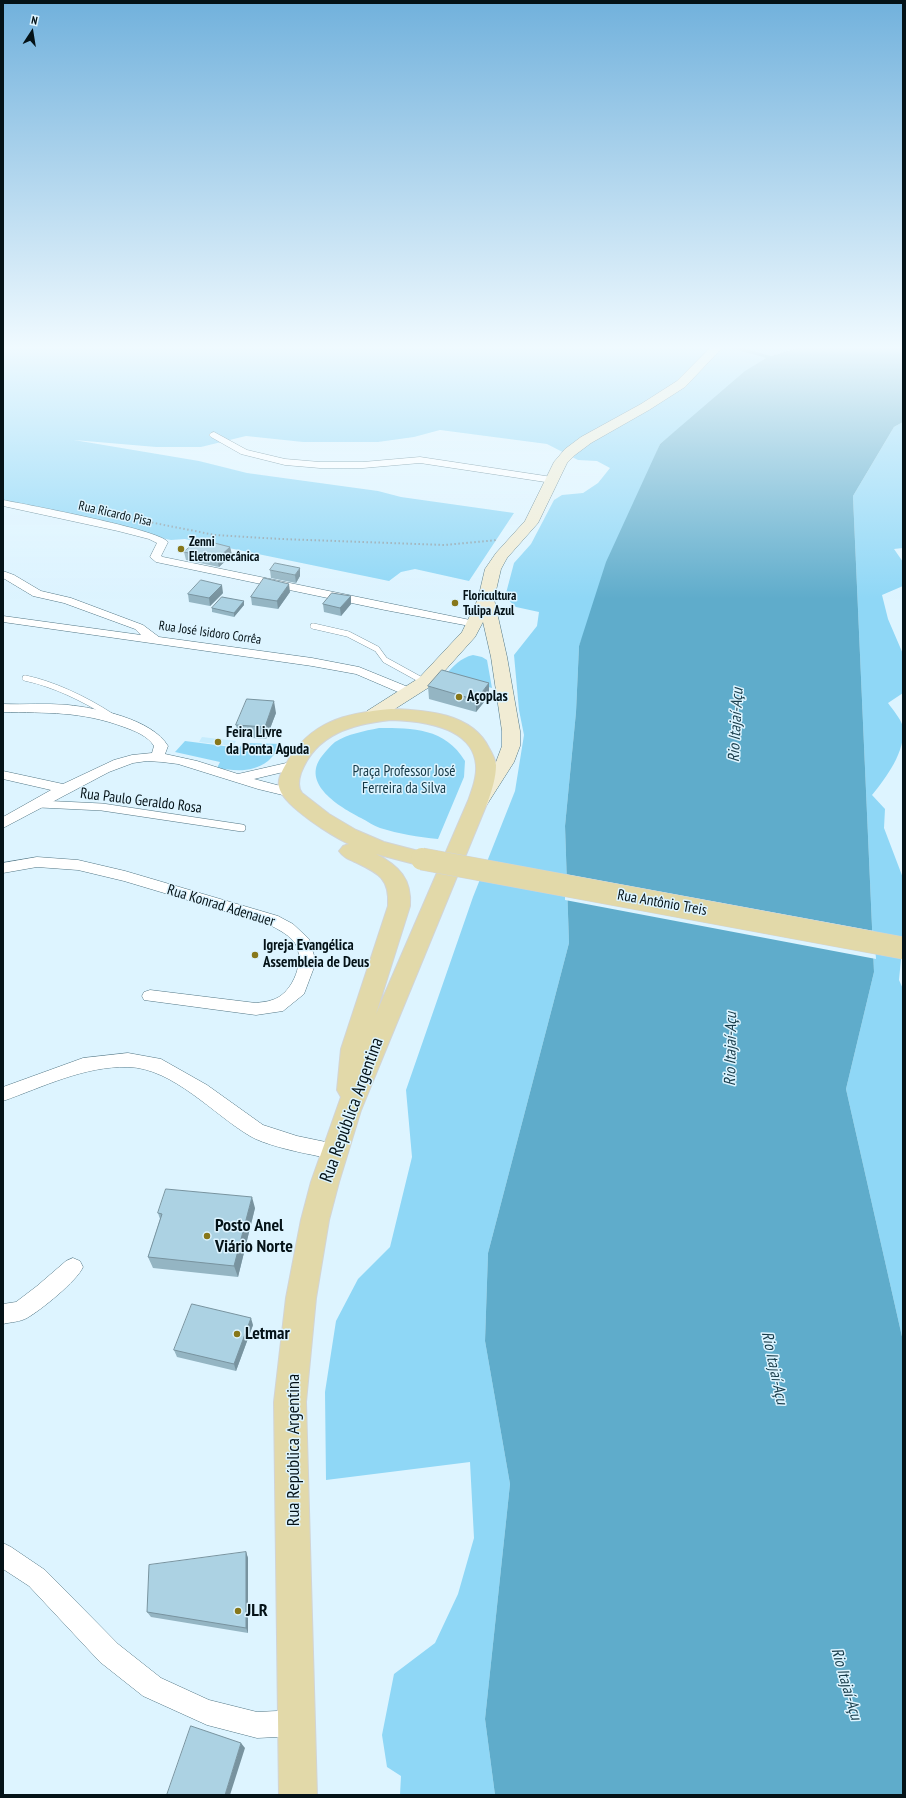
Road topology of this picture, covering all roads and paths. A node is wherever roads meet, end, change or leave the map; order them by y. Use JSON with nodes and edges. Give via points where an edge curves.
{"nodes":[{"id":1,"x":602,"y":431,"type":"edge"},
{"id":2,"x":214,"y":435,"type":"dead end"},
{"id":3,"x":552,"y":480,"type":"junction"},
{"id":4,"x":3,"y":503,"type":"edge"},
{"id":5,"x":143,"y":521,"type":"dead end"},
{"id":6,"x":516,"y":540,"type":"junction"},
{"id":7,"x":3,"y":574,"type":"edge"},
{"id":8,"x":486,"y":599,"type":"junction"},
{"id":9,"x":3,"y":618,"type":"edge"},
{"id":10,"x":475,"y":624,"type":"junction"},
{"id":11,"x":313,"y":626,"type":"dead end"},
{"id":12,"x":154,"y":639,"type":"junction"},
{"id":13,"x":460,"y":646,"type":"junction"},
{"id":14,"x":499,"y":656,"type":"junction"},
{"id":15,"x":25,"y":678,"type":"dead end"},
{"id":16,"x":425,"y":682,"type":"junction"},
{"id":17,"x":409,"y":692,"type":"junction"},
{"id":18,"x":3,"y":708,"type":"edge"},
{"id":19,"x":373,"y":715,"type":"junction"},
{"id":20,"x":118,"y":720,"type":"junction"},
{"id":21,"x":157,"y":757,"type":"junction"},
{"id":22,"x":295,"y":765,"type":"junction"},
{"id":23,"x":3,"y":775,"type":"edge"},
{"id":24,"x":238,"y":778,"type":"junction"},
{"id":25,"x":66,"y":789,"type":"junction"},
{"id":26,"x":291,"y":793,"type":"junction"},
{"id":27,"x":478,"y":801,"type":"junction"},
{"id":28,"x":37,"y":804,"type":"junction"},
{"id":29,"x":3,"y":823,"type":"edge"},
{"id":30,"x":242,"y":828,"type":"dead end"},
{"id":31,"x":3,"y":868,"type":"edge"},
{"id":32,"x":903,"y":948,"type":"edge"},
{"id":33,"x":150,"y":996,"type":"dead end"},
{"id":34,"x":3,"y":1094,"type":"edge"},
{"id":35,"x":348,"y":1110,"type":"junction"},
{"id":36,"x":334,"y":1151,"type":"junction"},
{"id":37,"x":73,"y":1268,"type":"dead end"},
{"id":38,"x":3,"y":1314,"type":"edge"},
{"id":39,"x":3,"y":1556,"type":"edge"},
{"id":40,"x":297,"y":1723,"type":"junction"},
{"id":41,"x":298,"y":1795,"type":"edge"}],
"edges":[{"from":1,"to":3,"type":"main road","via":[[570,452],[561,462]]},
{"from":2,"to":3,"type":"street","via":[[244,452],[284,462],[363,465],[420,460]]},
{"from":3,"to":6,"type":"main road","via":[[531,522]]},
{"from":4,"to":10,"type":"street","name":"Rua Ricardo Pisa","via":[[153,537],[164,542],[155,557],[160,560]]},
{"from":5,"to":6,"type":"path","via":[[215,535],[281,539],[445,545]]},
{"from":6,"to":8,"type":"main road","via":[[493,569]]},
{"from":7,"to":12,"type":"street","via":[[37,594],[67,600],[139,627]]},
{"from":8,"to":10,"type":"main road"},
{"from":8,"to":14,"type":"main road"},
{"from":9,"to":12,"type":"street","name":"Rua José Isidoro Corrêa"},
{"from":10,"to":13,"type":"main road"},
{"from":11,"to":16,"type":"lane","via":[[348,634],[377,649],[385,660]]},
{"from":12,"to":17,"type":"street","name":"Rua José Isidoro Corrêa","via":[[359,671]]},
{"from":13,"to":14,"type":"main road","via":[[486,645]]},
{"from":13,"to":16,"type":"main road"},
{"from":14,"to":27,"type":"main road","via":[[511,730],[511,746],[505,762]]},
{"from":15,"to":20,"type":"lane","via":[[62,688]]},
{"from":16,"to":17,"type":"main road"},
{"from":17,"to":19,"type":"main road"},
{"from":18,"to":20,"type":"street","via":[[66,709]]},
{"from":19,"to":22,"type":"main road","name":"Rua República Argentina","via":[[327,730],[305,749]]},
{"from":19,"to":27,"type":"main road","name":"Rua República Argentina","via":[[418,715],[455,726],[468,735],[482,751],[486,761],[486,774]]},
{"from":20,"to":21,"type":"street","via":[[157,738],[161,746]]},
{"from":21,"to":24,"type":"street","via":[[178,759]]},
{"from":21,"to":25,"type":"street","via":[[133,758],[114,763]]},
{"from":22,"to":24,"type":"street"},
{"from":22,"to":26,"type":"main road","name":"Rua República Argentina","via":[[289,779]]},
{"from":23,"to":25,"type":"street"},
{"from":24,"to":26,"type":"street"},
{"from":25,"to":28,"type":"street"},
{"from":26,"to":32,"type":"main road","name":"Rua Antônio Treis","bridge":true,"via":[[340,831],[367,845],[391,853]]},
{"from":26,"to":35,"type":"main road","name":"Rua República Argentina","via":[[291,805],[295,813],[309,826],[388,872],[396,881],[400,892],[399,906],[353,1049]]},
{"from":27,"to":35,"type":"main road","name":"Rua República Argentina"},
{"from":28,"to":29,"type":"street"},
{"from":28,"to":30,"type":"lane","name":"Rua Paulo Geraldo Rosa","via":[[102,807]]},
{"from":31,"to":33,"type":"street","name":"Rua Konrad Adenauer","via":[[36,862],[78,864],[273,920],[288,928],[304,943],[308,962],[298,990],[277,1006],[256,1009]]},
{"from":34,"to":36,"type":"street","via":[[83,1065],[128,1060],[155,1064],[201,1090],[257,1131],[297,1144]]},
{"from":35,"to":36,"type":"main road","name":"Rua República Argentina"},
{"from":36,"to":40,"type":"main road","name":"Rua República Argentina","via":[[316,1220],[301,1298],[290,1402]]},
{"from":37,"to":38,"type":"street","via":[[20,1312]]},
{"from":39,"to":40,"type":"street","via":[[37,1578],[109,1653],[152,1687],[206,1712],[257,1725]]},
{"from":40,"to":41,"type":"main road","name":"Rua República Argentina"}]}
